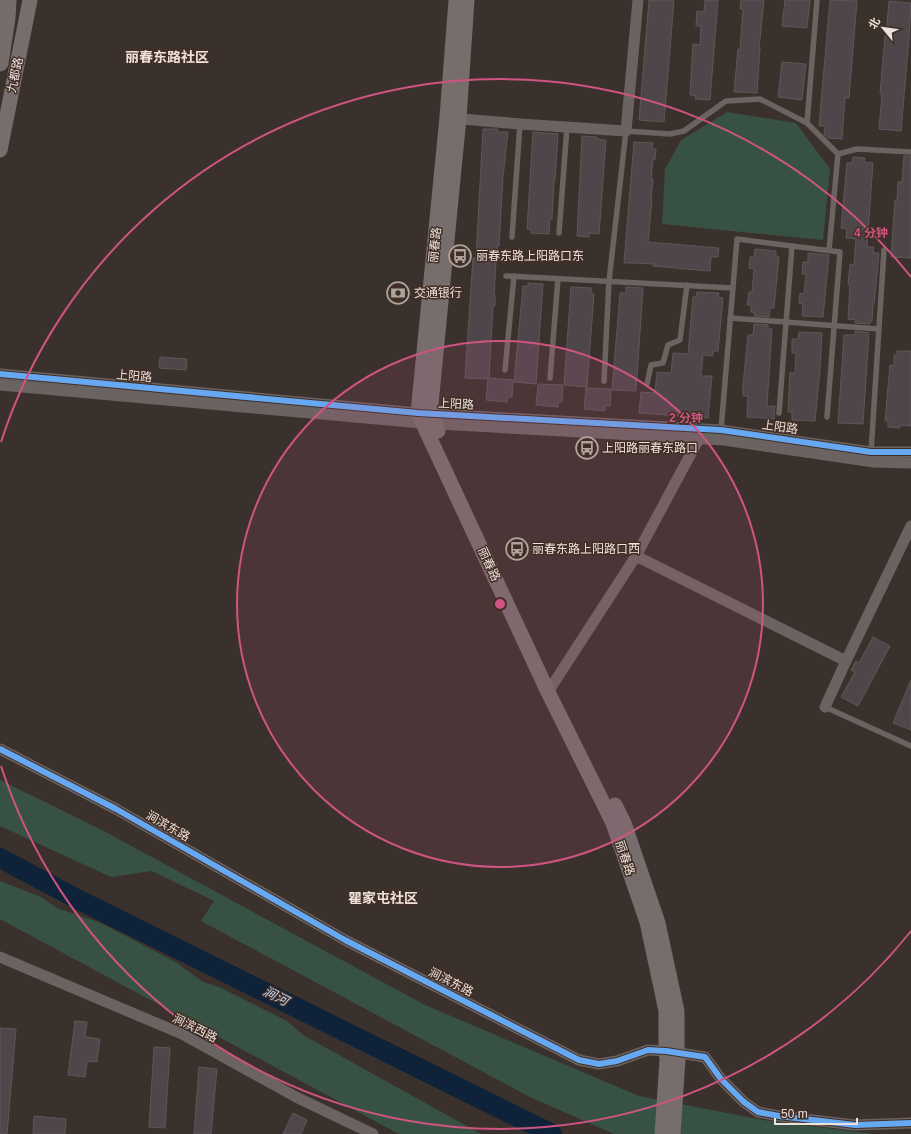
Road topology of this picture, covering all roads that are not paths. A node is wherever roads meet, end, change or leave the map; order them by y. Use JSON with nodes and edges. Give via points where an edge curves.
{"nodes":[{"id":1,"x":8,"y":0,"type":"edge"},
{"id":2,"x":30,"y":0,"type":"edge"},
{"id":3,"x":456,"y":0,"type":"edge"},
{"id":4,"x":467,"y":0,"type":"edge"},
{"id":5,"x":638,"y":0,"type":"edge"},
{"id":6,"x":816,"y":0,"type":"edge"},
{"id":7,"x":0,"y":63,"type":"edge"},
{"id":8,"x":453,"y":118,"type":"junction"},
{"id":9,"x":807,"y":123,"type":"junction"},
{"id":10,"x":520,"y":124,"type":"junction"},
{"id":11,"x":567,"y":127,"type":"junction"},
{"id":12,"x":626,"y":132,"type":"junction"},
{"id":13,"x":0,"y":150,"type":"edge"},
{"id":14,"x":911,"y":152,"type":"edge"},
{"id":15,"x":838,"y":154,"type":"junction"},
{"id":16,"x":559,"y":232,"type":"dead end"},
{"id":17,"x":512,"y":237,"type":"dead end"},
{"id":18,"x":792,"y":246,"type":"junction"},
{"id":19,"x":829,"y":250,"type":"junction"},
{"id":20,"x":884,"y":250,"type":"dead end"},
{"id":21,"x":506,"y":276,"type":"dead end"},
{"id":22,"x":514,"y":276,"type":"junction"},
{"id":23,"x":558,"y":279,"type":"junction"},
{"id":24,"x":609,"y":281,"type":"junction"},
{"id":25,"x":686,"y":285,"type":"junction"},
{"id":26,"x":734,"y":288,"type":"junction"},
{"id":27,"x":730,"y":318,"type":"junction"},
{"id":28,"x":786,"y":322,"type":"junction"},
{"id":29,"x":834,"y":326,"type":"junction"},
{"id":30,"x":879,"y":329,"type":"junction"},
{"id":31,"x":505,"y":370,"type":"dead end"},
{"id":32,"x":0,"y":374,"type":"edge"},
{"id":33,"x":550,"y":378,"type":"dead end"},
{"id":34,"x":604,"y":381,"type":"dead end"},
{"id":35,"x":0,"y":384,"type":"edge"},
{"id":36,"x":647,"y":384,"type":"dead end"},
{"id":37,"x":779,"y":413,"type":"dead end"},
{"id":38,"x":827,"y":417,"type":"dead end"},
{"id":39,"x":427,"y":419,"type":"junction"},
{"id":40,"x":705,"y":428,"type":"junction"},
{"id":41,"x":721,"y":430,"type":"junction"},
{"id":42,"x":700,"y":438,"type":"junction"},
{"id":43,"x":871,"y":452,"type":"junction"},
{"id":44,"x":911,"y":452,"type":"edge"},
{"id":45,"x":911,"y":463,"type":"edge"},
{"id":46,"x":911,"y":526,"type":"edge"},
{"id":47,"x":636,"y":556,"type":"junction"},
{"id":48,"x":846,"y":661,"type":"junction"},
{"id":49,"x":551,"y":687,"type":"junction"},
{"id":50,"x":825,"y":707,"type":"joint"},
{"id":51,"x":911,"y":746,"type":"edge"},
{"id":52,"x":0,"y":749,"type":"edge"},
{"id":53,"x":0,"y":957,"type":"edge"},
{"id":54,"x":672,"y":1056,"type":"junction"},
{"id":55,"x":911,"y":1123,"type":"edge"},
{"id":56,"x":373,"y":1134,"type":"edge"},
{"id":57,"x":662,"y":1134,"type":"edge"},
{"id":58,"x":673,"y":1134,"type":"edge"}],
"edges":[{"from":1,"to":7,"type":"main road"},
{"from":2,"to":13,"type":"main road","name":"九都路"},
{"from":3,"to":8,"type":"main road","name":"丽春路"},
{"from":4,"to":8,"type":"main road","name":"丽春路"},
{"from":5,"to":12,"type":"street"},
{"from":6,"to":9,"type":"lane"},
{"from":8,"to":10,"type":"street"},
{"from":8,"to":39,"type":"main road","name":"丽春路"},
{"from":9,"to":12,"type":"lane","via":[[760,99],[726,101],[684,131],[677,133]]},
{"from":9,"to":15,"type":"lane"},
{"from":10,"to":11,"type":"street"},
{"from":10,"to":17,"type":"lane"},
{"from":11,"to":12,"type":"street"},
{"from":11,"to":16,"type":"lane"},
{"from":12,"to":24,"type":"lane"},
{"from":14,"to":15,"type":"lane","via":[[856,149]]},
{"from":15,"to":19,"type":"lane"},
{"from":18,"to":19,"type":"lane"},
{"from":18,"to":26,"type":"lane","via":[[737,239]]},
{"from":18,"to":28,"type":"lane"},
{"from":19,"to":29,"type":"lane","via":[[840,252]]},
{"from":20,"to":30,"type":"lane"},
{"from":21,"to":22,"type":"lane"},
{"from":22,"to":23,"type":"lane"},
{"from":22,"to":31,"type":"lane"},
{"from":23,"to":24,"type":"lane"},
{"from":23,"to":33,"type":"lane"},
{"from":24,"to":25,"type":"lane"},
{"from":24,"to":34,"type":"lane"},
{"from":25,"to":26,"type":"lane"},
{"from":25,"to":36,"type":"lane","via":[[680,340],[668,345],[664,363],[651,365]]},
{"from":26,"to":27,"type":"lane"},
{"from":27,"to":28,"type":"lane"},
{"from":27,"to":41,"type":"lane"},
{"from":28,"to":29,"type":"lane"},
{"from":28,"to":37,"type":"lane"},
{"from":29,"to":30,"type":"lane"},
{"from":29,"to":38,"type":"lane"},
{"from":30,"to":43,"type":"lane"},
{"from":32,"to":39,"type":"street","name":"上阳路"},
{"from":35,"to":39,"type":"street","name":"上阳路"},
{"from":39,"to":40,"type":"street","name":"上阳路"},
{"from":39,"to":42,"type":"street","name":"上阳路"},
{"from":39,"to":49,"type":"main road","name":"丽春路"},
{"from":40,"to":41,"type":"street","name":"上阳路"},
{"from":40,"to":42,"type":"street"},
{"from":41,"to":43,"type":"street","name":"上阳路"},
{"from":42,"to":45,"type":"street","name":"上阳路","via":[[874,462]]},
{"from":42,"to":47,"type":"street"},
{"from":43,"to":44,"type":"street","name":"上阳路"},
{"from":46,"to":48,"type":"street"},
{"from":47,"to":48,"type":"street"},
{"from":47,"to":49,"type":"street"},
{"from":48,"to":50,"type":"street"},
{"from":49,"to":54,"type":"main road","name":"丽春路","via":[[613,823],[647,922],[666,1011]]},
{"from":50,"to":51,"type":"lane"},
{"from":52,"to":54,"type":"street","name":"涧滨东路","via":[[116,809],[345,940],[579,1060],[598,1064],[648,1050]]},
{"from":53,"to":56,"type":"street","name":"涧滨西路","via":[[182,1034],[296,1097]]},
{"from":54,"to":55,"type":"street","name":"涧滨东路","via":[[705,1057],[721,1079],[758,1112],[855,1124]]},
{"from":54,"to":57,"type":"main road","name":"丽春路"},
{"from":54,"to":58,"type":"main road","name":"丽春路"}]}
